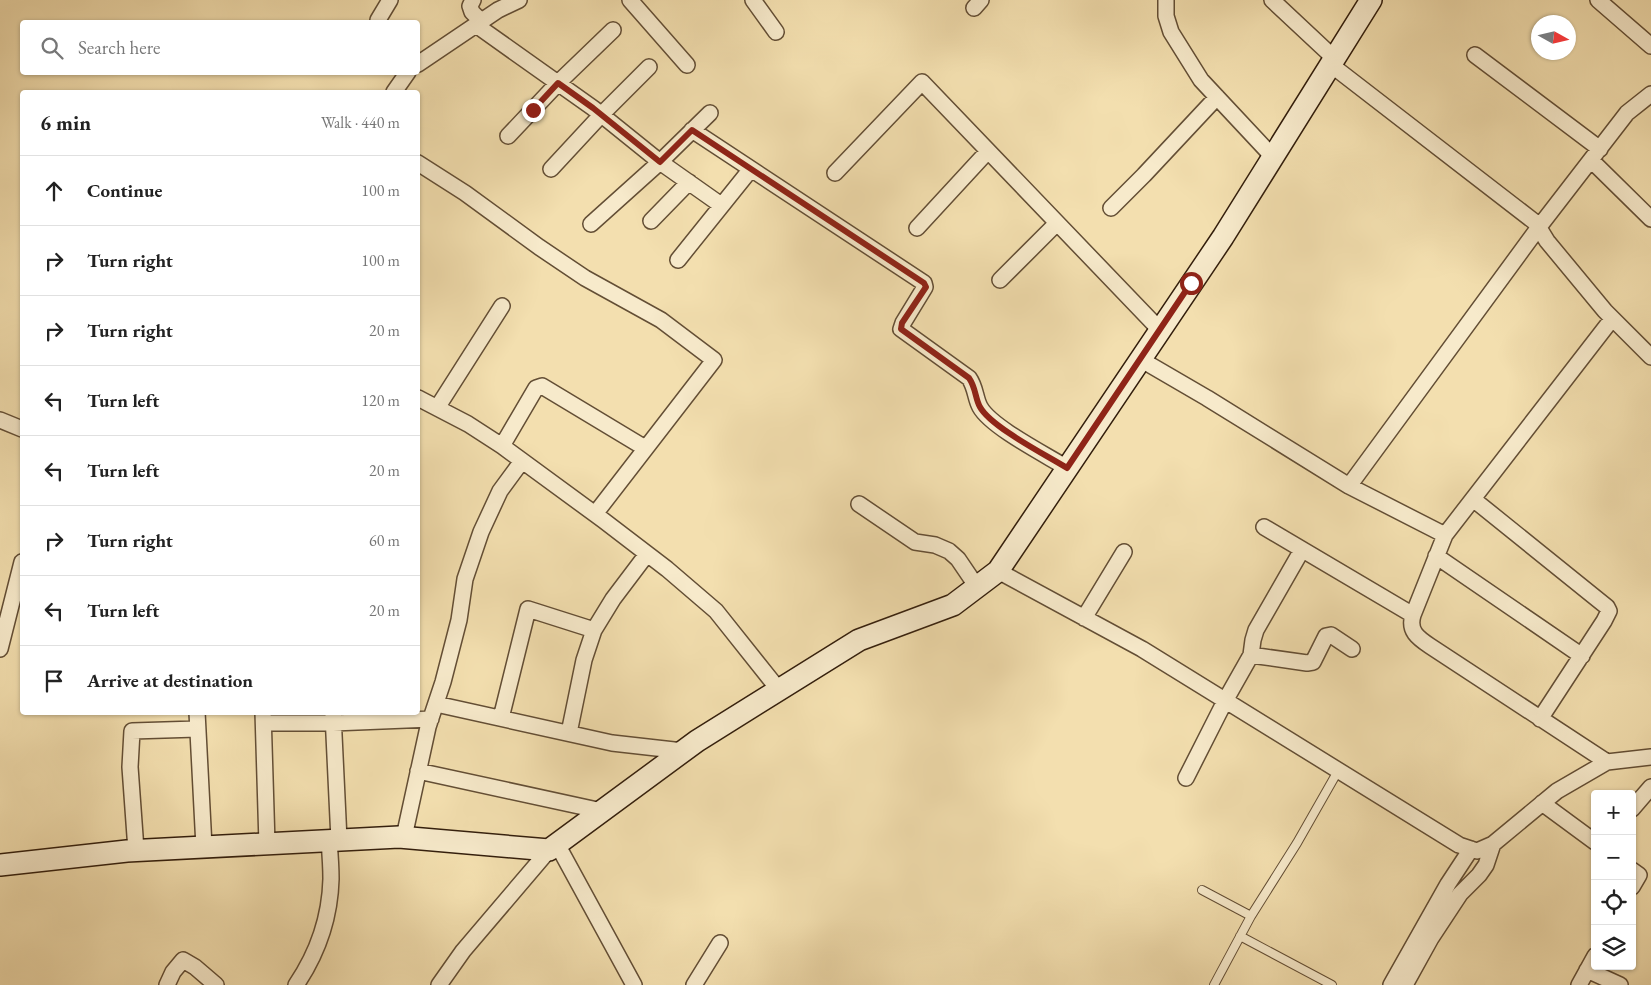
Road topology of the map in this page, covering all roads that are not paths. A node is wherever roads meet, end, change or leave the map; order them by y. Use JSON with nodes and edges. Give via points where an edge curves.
{"nodes":[{"id":1,"x":390,"y":0,"type":"edge"},
{"id":2,"x":473,"y":0,"type":"edge"},
{"id":3,"x":519,"y":0,"type":"edge"},
{"id":4,"x":630,"y":0,"type":"edge"},
{"id":5,"x":753,"y":0,"type":"edge"},
{"id":6,"x":1166,"y":0,"type":"edge"},
{"id":7,"x":1272,"y":0,"type":"edge"},
{"id":8,"x":1371,"y":0,"type":"edge"},
{"id":9,"x":1598,"y":0,"type":"edge"},
{"id":10,"x":378,"y":20,"type":"edge"},
{"id":11,"x":479,"y":23,"type":"junction"},
{"id":12,"x":613,"y":30,"type":"dead end"},
{"id":13,"x":776,"y":32,"type":"dead end"},
{"id":14,"x":1651,"y":46,"type":"edge"},
{"id":15,"x":1475,"y":55,"type":"dead end"},
{"id":16,"x":420,"y":58,"type":"edge"},
{"id":17,"x":1332,"y":61,"type":"junction"},
{"id":18,"x":686,"y":65,"type":"dead end"},
{"id":19,"x":649,"y":67,"type":"dead end"},
{"id":20,"x":406,"y":75,"type":"edge"},
{"id":21,"x":558,"y":83,"type":"junction"},
{"id":22,"x":395,"y":90,"type":"edge"},
{"id":23,"x":1650,"y":95,"type":"edge"},
{"id":24,"x":1217,"y":96,"type":"junction"},
{"id":25,"x":710,"y":113,"type":"dead end"},
{"id":26,"x":602,"y":114,"type":"junction"},
{"id":27,"x":692,"y":130,"type":"junction"},
{"id":28,"x":508,"y":136,"type":"dead end"},
{"id":29,"x":988,"y":151,"type":"junction"},
{"id":30,"x":1595,"y":154,"type":"junction"},
{"id":31,"x":1273,"y":157,"type":"junction"},
{"id":32,"x":660,"y":162,"type":"junction"},
{"id":33,"x":420,"y":164,"type":"edge"},
{"id":34,"x":551,"y":169,"type":"dead end"},
{"id":35,"x":751,"y":169,"type":"junction"},
{"id":36,"x":835,"y":173,"type":"dead end"},
{"id":37,"x":689,"y":182,"type":"junction"},
{"id":38,"x":721,"y":205,"type":"junction"},
{"id":39,"x":1111,"y":208,"type":"dead end"},
{"id":40,"x":1651,"y":219,"type":"edge"},
{"id":41,"x":651,"y":222,"type":"dead end"},
{"id":42,"x":1057,"y":223,"type":"junction"},
{"id":43,"x":591,"y":224,"type":"dead end"},
{"id":44,"x":1539,"y":227,"type":"junction"},
{"id":45,"x":917,"y":228,"type":"dead end"},
{"id":46,"x":678,"y":260,"type":"dead end"},
{"id":47,"x":1000,"y":280,"type":"dead end"},
{"id":48,"x":502,"y":306,"type":"dead end"},
{"id":49,"x":1612,"y":319,"type":"junction"},
{"id":50,"x":1160,"y":330,"type":"junction"},
{"id":51,"x":1651,"y":358,"type":"edge"},
{"id":52,"x":1140,"y":359,"type":"junction"},
{"id":53,"x":420,"y":399,"type":"edge"},
{"id":54,"x":437,"y":408,"type":"junction"},
{"id":55,"x":0,"y":420,"type":"edge"},
{"id":56,"x":20,"y":427,"type":"edge"},
{"id":57,"x":502,"y":446,"type":"junction"},
{"id":58,"x":645,"y":448,"type":"junction"},
{"id":59,"x":522,"y":461,"type":"junction"},
{"id":60,"x":1067,"y":468,"type":"junction"},
{"id":61,"x":1349,"y":486,"type":"junction"},
{"id":62,"x":1472,"y":499,"type":"junction"},
{"id":63,"x":859,"y":504,"type":"dead end"},
{"id":64,"x":595,"y":514,"type":"junction"},
{"id":65,"x":1264,"y":527,"type":"dead end"},
{"id":66,"x":1445,"y":535,"type":"junction"},
{"id":67,"x":1124,"y":552,"type":"dead end"},
{"id":68,"x":647,"y":554,"type":"junction"},
{"id":69,"x":1298,"y":555,"type":"dead end"},
{"id":70,"x":1436,"y":556,"type":"junction"},
{"id":71,"x":20,"y":570,"type":"edge"},
{"id":72,"x":998,"y":571,"type":"junction"},
{"id":73,"x":977,"y":587,"type":"junction"},
{"id":74,"x":1413,"y":615,"type":"junction"},
{"id":75,"x":1084,"y":618,"type":"junction"},
{"id":76,"x":594,"y":630,"type":"junction"},
{"id":77,"x":1,"y":644,"type":"edge"},
{"id":78,"x":1352,"y":649,"type":"dead end"},
{"id":79,"x":1251,"y":655,"type":"junction"},
{"id":80,"x":1582,"y":656,"type":"junction"},
{"id":81,"x":779,"y":690,"type":"junction"},
{"id":82,"x":1225,"y":700,"type":"junction"},
{"id":83,"x":436,"y":704,"type":"junction"},
{"id":84,"x":197,"y":715,"type":"edge"},
{"id":85,"x":264,"y":718,"type":"edge"},
{"id":86,"x":333,"y":718,"type":"edge"},
{"id":87,"x":501,"y":718,"type":"junction"},
{"id":88,"x":431,"y":719,"type":"junction"},
{"id":89,"x":1540,"y":719,"type":"junction"},
{"id":90,"x":197,"y":729,"type":"junction"},
{"id":91,"x":569,"y":733,"type":"junction"},
{"id":92,"x":683,"y":751,"type":"junction"},
{"id":93,"x":1651,"y":757,"type":"edge"},
{"id":94,"x":1607,"y":762,"type":"junction"},
{"id":95,"x":418,"y":771,"type":"junction"},
{"id":96,"x":1338,"y":771,"type":"junction"},
{"id":97,"x":1186,"y":778,"type":"dead end"},
{"id":98,"x":1651,"y":787,"type":"edge"},
{"id":99,"x":1542,"y":804,"type":"junction"},
{"id":100,"x":1636,"y":804,"type":"edge"},
{"id":101,"x":602,"y":811,"type":"junction"},
{"id":102,"x":404,"y":837,"type":"junction"},
{"id":103,"x":1591,"y":839,"type":"edge"},
{"id":104,"x":334,"y":840,"type":"junction"},
{"id":105,"x":267,"y":844,"type":"junction"},
{"id":106,"x":1494,"y":844,"type":"junction"},
{"id":107,"x":204,"y":847,"type":"junction"},
{"id":108,"x":553,"y":847,"type":"junction"},
{"id":109,"x":1471,"y":849,"type":"junction"},
{"id":110,"x":136,"y":850,"type":"junction"},
{"id":111,"x":0,"y":865,"type":"edge"},
{"id":112,"x":1202,"y":890,"type":"dead end"},
{"id":113,"x":1251,"y":916,"type":"junction"},
{"id":114,"x":1240,"y":936,"type":"junction"},
{"id":115,"x":720,"y":943,"type":"dead end"},
{"id":116,"x":1591,"y":963,"type":"edge"},
{"id":117,"x":1587,"y":970,"type":"junction"},
{"id":118,"x":167,"y":985,"type":"edge"},
{"id":119,"x":216,"y":985,"type":"edge"},
{"id":120,"x":296,"y":985,"type":"edge"},
{"id":121,"x":439,"y":985,"type":"edge"},
{"id":122,"x":634,"y":985,"type":"edge"},
{"id":123,"x":694,"y":985,"type":"edge"},
{"id":124,"x":1214,"y":985,"type":"edge"},
{"id":125,"x":1332,"y":985,"type":"edge"},
{"id":126,"x":1391,"y":985,"type":"edge"},
{"id":127,"x":1405,"y":985,"type":"edge"},
{"id":128,"x":1579,"y":985,"type":"edge"},
{"id":129,"x":1620,"y":985,"type":"edge"}],
"edges":[{"from":1,"to":10,"type":"street"},
{"from":2,"to":11,"type":"street","via":[[470,6]]},
{"from":3,"to":11,"type":"street"},
{"from":4,"to":18,"type":"street"},
{"from":5,"to":13,"type":"street"},
{"from":6,"to":24,"type":"street","via":[[1171,32],[1201,80]]},
{"from":7,"to":17,"type":"street"},
{"from":8,"to":17,"type":"street"},
{"from":9,"to":14,"type":"street"},
{"from":11,"to":16,"type":"street"},
{"from":11,"to":21,"type":"street"},
{"from":12,"to":21,"type":"street"},
{"from":15,"to":30,"type":"street"},
{"from":17,"to":31,"type":"street"},
{"from":17,"to":44,"type":"street"},
{"from":19,"to":26,"type":"street"},
{"from":20,"to":22,"type":"street"},
{"from":21,"to":26,"type":"street"},
{"from":21,"to":28,"type":"street"},
{"from":23,"to":30,"type":"street","via":[[1627,112]]},
{"from":24,"to":31,"type":"street"},
{"from":24,"to":39,"type":"street"},
{"from":25,"to":27,"type":"street"},
{"from":26,"to":32,"type":"street"},
{"from":26,"to":34,"type":"street"},
{"from":27,"to":32,"type":"street"},
{"from":27,"to":35,"type":"street"},
{"from":29,"to":36,"type":"street","via":[[922,82]]},
{"from":29,"to":42,"type":"street"},
{"from":29,"to":45,"type":"street"},
{"from":30,"to":40,"type":"street"},
{"from":30,"to":44,"type":"street"},
{"from":31,"to":50,"type":"street"},
{"from":32,"to":37,"type":"street"},
{"from":32,"to":43,"type":"street"},
{"from":33,"to":58,"type":"street","via":[[586,278],[661,320],[714,360]]},
{"from":35,"to":38,"type":"street"},
{"from":35,"to":60,"type":"street","via":[[924,283],[926,287],[901,329],[969,378],[975,386],[980,407],[991,421]]},
{"from":37,"to":38,"type":"street"},
{"from":37,"to":41,"type":"street"},
{"from":38,"to":46,"type":"street"},
{"from":42,"to":47,"type":"street"},
{"from":42,"to":50,"type":"street"},
{"from":44,"to":49,"type":"street","via":[[1546,242]]},
{"from":44,"to":61,"type":"street"},
{"from":48,"to":54,"type":"street"},
{"from":49,"to":51,"type":"street"},
{"from":49,"to":62,"type":"street"},
{"from":50,"to":52,"type":"street"},
{"from":52,"to":60,"type":"street"},
{"from":52,"to":61,"type":"street"},
{"from":53,"to":54,"type":"street"},
{"from":54,"to":57,"type":"street"},
{"from":55,"to":56,"type":"street"},
{"from":57,"to":58,"type":"street","via":[[536,388],[542,386]]},
{"from":57,"to":59,"type":"street"},
{"from":58,"to":64,"type":"street"},
{"from":59,"to":64,"type":"street"},
{"from":59,"to":83,"type":"street","via":[[500,491],[481,532]]},
{"from":60,"to":72,"type":"street"},
{"from":61,"to":66,"type":"street"},
{"from":62,"to":66,"type":"street"},
{"from":62,"to":80,"type":"street","via":[[1607,607],[1609,611],[1604,622]]},
{"from":63,"to":73,"type":"street","via":[[914,542],[949,551]]},
{"from":64,"to":68,"type":"street"},
{"from":65,"to":74,"type":"street"},
{"from":66,"to":70,"type":"street"},
{"from":67,"to":75,"type":"street"},
{"from":68,"to":76,"type":"street","via":[[612,599]]},
{"from":68,"to":81,"type":"street","via":[[716,611]]},
{"from":69,"to":79,"type":"street","via":[[1256,630]]},
{"from":70,"to":74,"type":"street"},
{"from":70,"to":80,"type":"street"},
{"from":71,"to":77,"type":"street"},
{"from":72,"to":73,"type":"street"},
{"from":72,"to":75,"type":"street"},
{"from":73,"to":81,"type":"street","via":[[953,605],[860,640]]},
{"from":74,"to":89,"type":"street","via":[[1416,637]]},
{"from":75,"to":82,"type":"street"},
{"from":76,"to":87,"type":"street","via":[[528,609]]},
{"from":76,"to":91,"type":"street","via":[[584,660]]},
{"from":78,"to":79,"type":"street","via":[[1330,635],[1326,636],[1312,662]]},
{"from":79,"to":82,"type":"street"},
{"from":80,"to":89,"type":"street"},
{"from":81,"to":92,"type":"street"},
{"from":82,"to":96,"type":"street"},
{"from":82,"to":97,"type":"street"},
{"from":83,"to":87,"type":"street"},
{"from":83,"to":88,"type":"street"},
{"from":84,"to":90,"type":"street"},
{"from":85,"to":86,"type":"street"},
{"from":85,"to":105,"type":"street"},
{"from":86,"to":88,"type":"street"},
{"from":86,"to":104,"type":"street"},
{"from":87,"to":91,"type":"street"},
{"from":88,"to":95,"type":"street"},
{"from":89,"to":94,"type":"street"},
{"from":90,"to":107,"type":"street"},
{"from":90,"to":110,"type":"street","via":[[132,731],[130,767]]},
{"from":91,"to":92,"type":"street"},
{"from":92,"to":101,"type":"street"},
{"from":93,"to":94,"type":"street"},
{"from":94,"to":99,"type":"street","via":[[1557,791]]},
{"from":95,"to":101,"type":"street"},
{"from":95,"to":102,"type":"street"},
{"from":96,"to":109,"type":"street"},
{"from":96,"to":113,"type":"lane"},
{"from":98,"to":100,"type":"street"},
{"from":99,"to":103,"type":"street"},
{"from":99,"to":106,"type":"street"},
{"from":101,"to":108,"type":"street"},
{"from":102,"to":104,"type":"street"},
{"from":102,"to":108,"type":"street"},
{"from":104,"to":105,"type":"street"},
{"from":104,"to":120,"type":"street","via":[[328,909],[322,933]]},
{"from":105,"to":107,"type":"street"},
{"from":106,"to":109,"type":"street","via":[[1477,851]]},
{"from":106,"to":127,"type":"street","via":[[1486,865],[1460,894]]},
{"from":107,"to":110,"type":"street"},
{"from":108,"to":121,"type":"street","via":[[463,951]]},
{"from":108,"to":122,"type":"street"},
{"from":109,"to":126,"type":"street"},
{"from":110,"to":111,"type":"street"},
{"from":112,"to":113,"type":"lane"},
{"from":113,"to":114,"type":"lane"},
{"from":114,"to":124,"type":"lane"},
{"from":114,"to":125,"type":"lane"},
{"from":115,"to":123,"type":"street"},
{"from":116,"to":117,"type":"street"},
{"from":117,"to":128,"type":"street"},
{"from":117,"to":129,"type":"street"},
{"from":118,"to":119,"type":"street","via":[[183,960]]}]}
